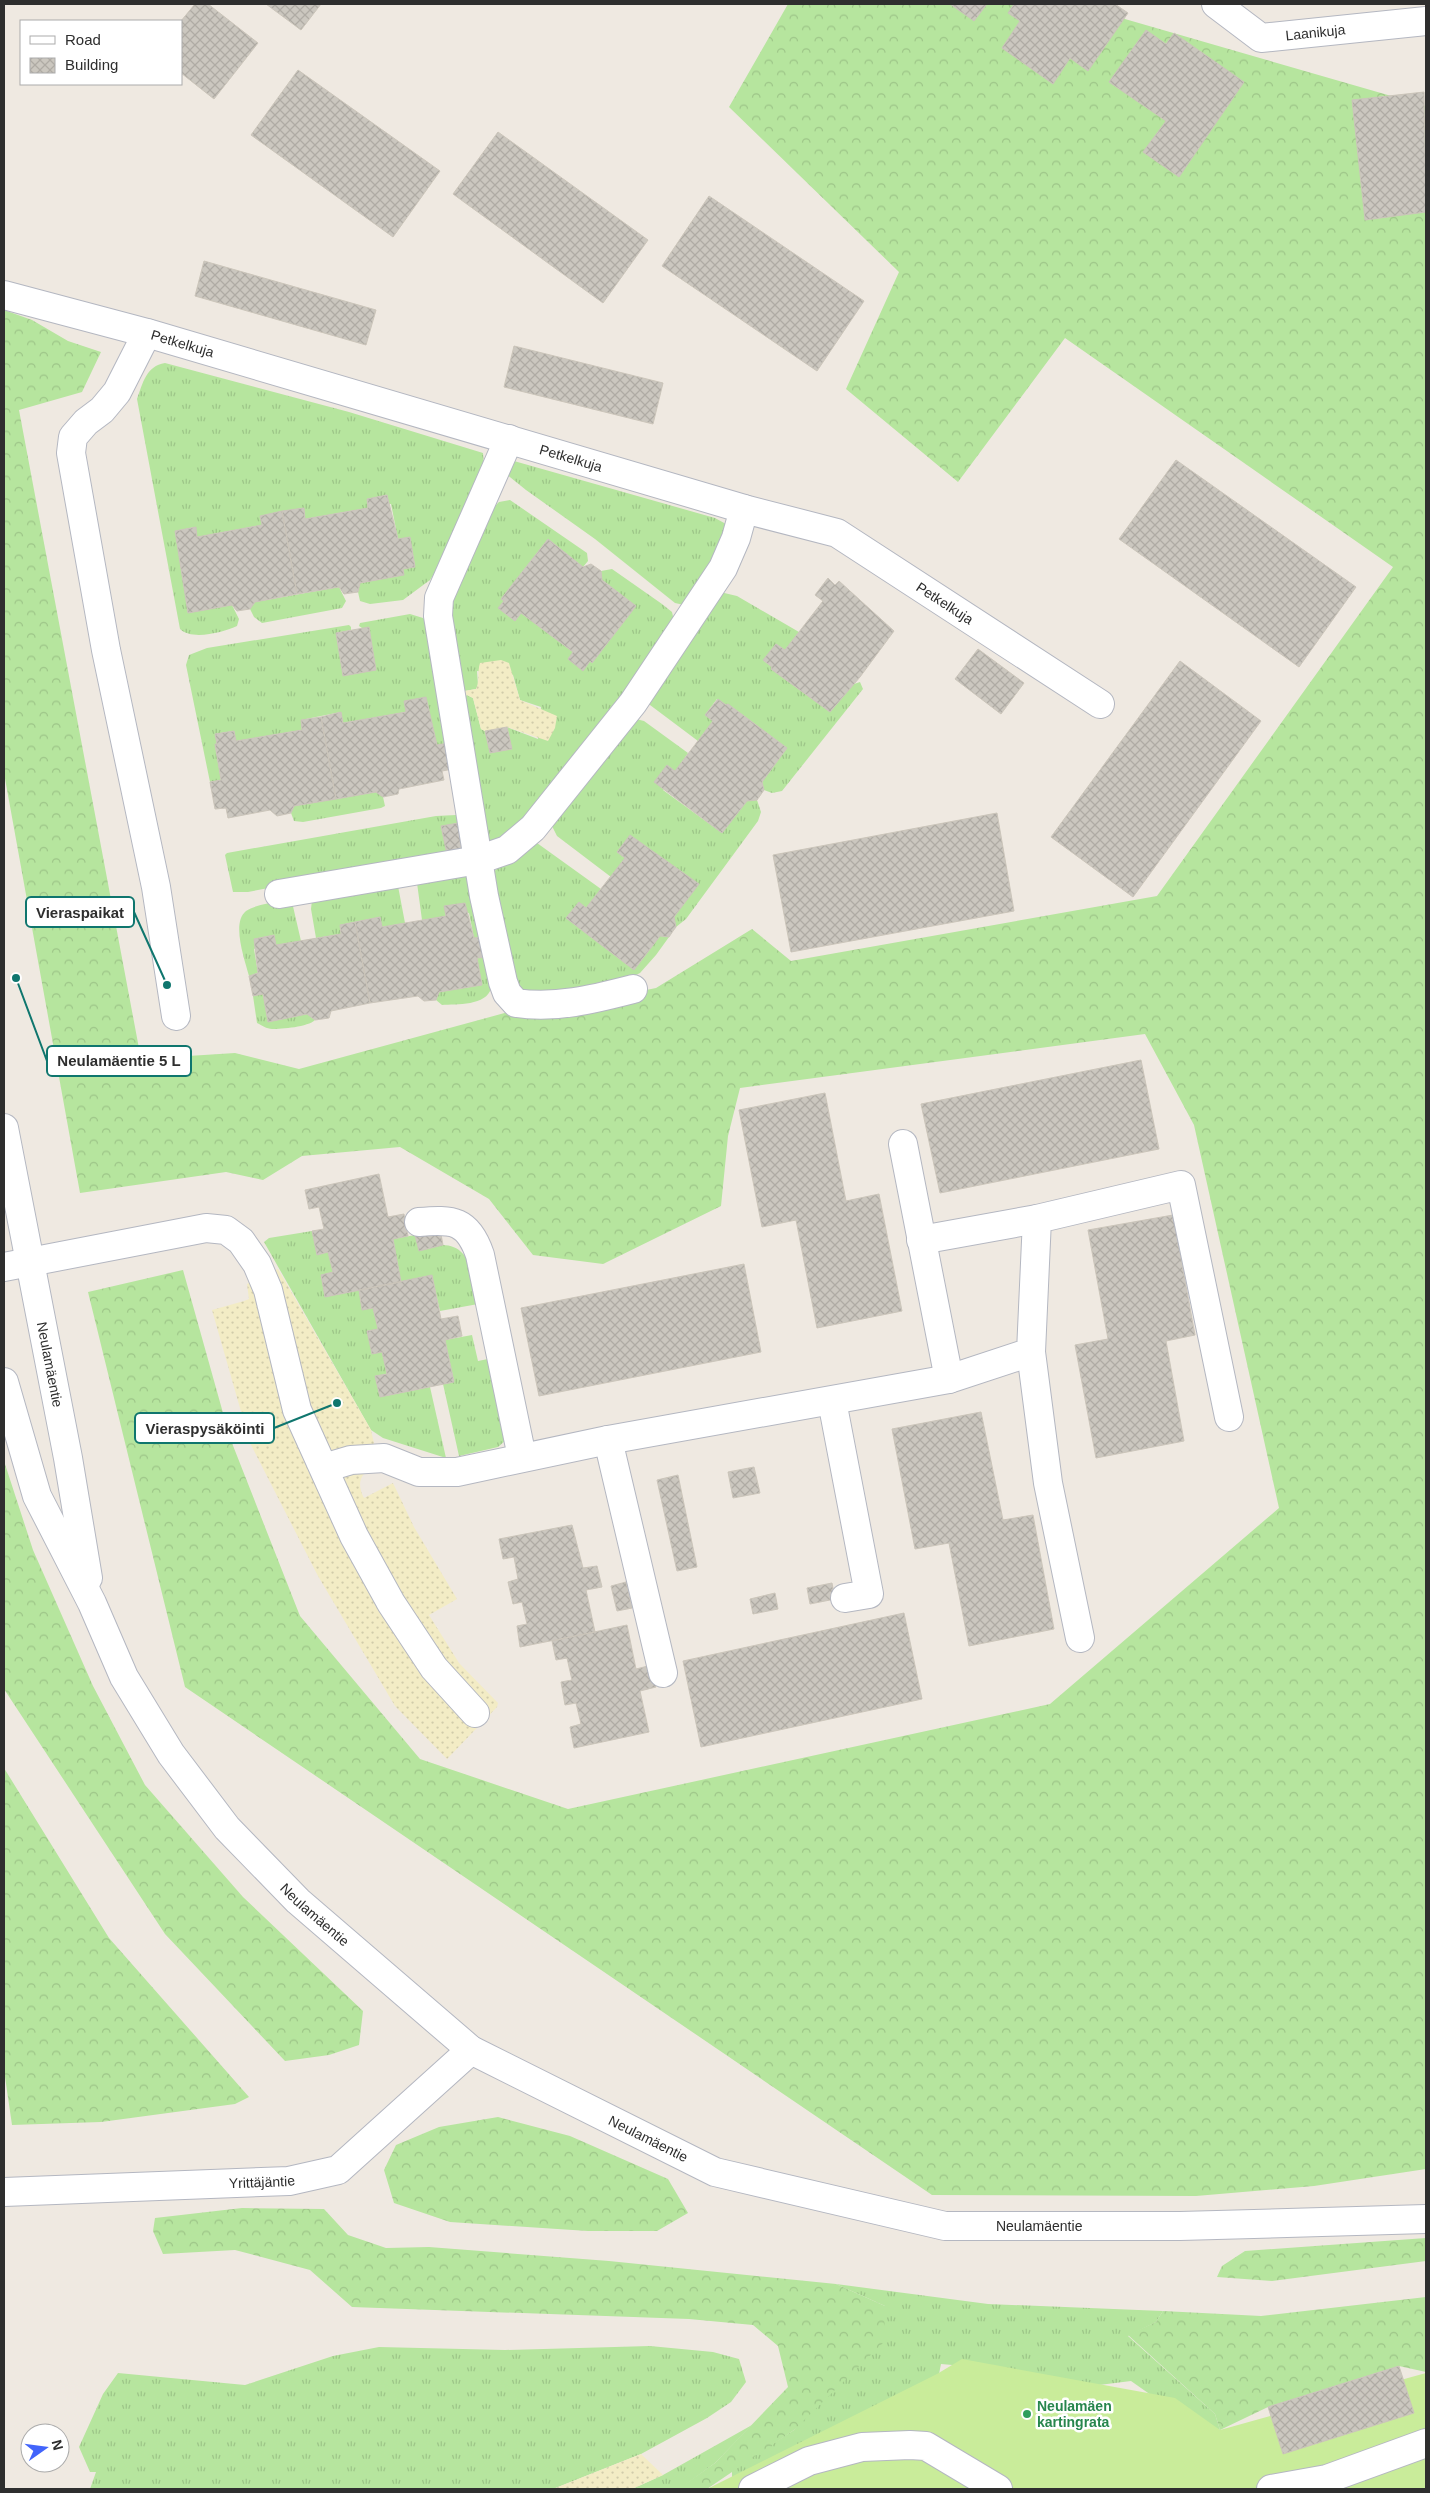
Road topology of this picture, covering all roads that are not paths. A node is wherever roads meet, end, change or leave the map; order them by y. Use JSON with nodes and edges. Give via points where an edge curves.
{"nodes":[{"id":1,"x":1216,"y":4,"type":"edge"},
{"id":2,"x":1426,"y":21,"type":"edge"},
{"id":3,"x":4,"y":295,"type":"edge"},
{"id":4,"x":147,"y":333,"type":"junction"},
{"id":5,"x":509,"y":439,"type":"junction"},
{"id":6,"x":744,"y":509,"type":"junction"},
{"id":7,"x":1100,"y":704,"type":"dead end"},
{"id":8,"x":478,"y":860,"type":"junction"},
{"id":9,"x":279,"y":894,"type":"dead end"},
{"id":10,"x":633,"y":989,"type":"dead end"},
{"id":11,"x":176,"y":1016,"type":"dead end"},
{"id":12,"x":4,"y":1128,"type":"edge"},
{"id":13,"x":902,"y":1144,"type":"dead end"},
{"id":14,"x":1037,"y":1219,"type":"junction"},
{"id":15,"x":419,"y":1222,"type":"dead end"},
{"id":16,"x":921,"y":1240,"type":"junction"},
{"id":17,"x":17,"y":1264,"type":"edge"},
{"id":18,"x":1031,"y":1352,"type":"junction"},
{"id":19,"x":949,"y":1379,"type":"junction"},
{"id":20,"x":4,"y":1382,"type":"edge"},
{"id":21,"x":832,"y":1401,"type":"junction"},
{"id":22,"x":1229,"y":1417,"type":"dead end"},
{"id":23,"x":608,"y":1440,"type":"junction"},
{"id":24,"x":522,"y":1457,"type":"junction"},
{"id":25,"x":324,"y":1468,"type":"junction"},
{"id":26,"x":845,"y":1598,"type":"dead end"},
{"id":27,"x":92,"y":1603,"type":"junction"},
{"id":28,"x":1080,"y":1638,"type":"dead end"},
{"id":29,"x":663,"y":1673,"type":"dead end"},
{"id":30,"x":475,"y":1712,"type":"dead end"},
{"id":31,"x":471,"y":2050,"type":"junction"},
{"id":32,"x":4,"y":2192,"type":"edge"},
{"id":33,"x":1426,"y":2219,"type":"edge"},
{"id":34,"x":1426,"y":2443,"type":"edge"},
{"id":35,"x":753,"y":2489,"type":"edge"},
{"id":36,"x":998,"y":2489,"type":"edge"},
{"id":37,"x":1271,"y":2489,"type":"edge"}],
"edges":[{"from":1,"to":2,"type":"street","name":"Laanikuja","via":[[1261,38]]},
{"from":3,"to":4,"type":"street","name":"Petkelkuja"},
{"from":4,"to":5,"type":"street","name":"Petkelkuja"},
{"from":4,"to":11,"type":"street","via":[[117,392],[73,437],[71,453],[108,658],[156,887]]},
{"from":5,"to":6,"type":"street","name":"Petkelkuja"},
{"from":5,"to":8,"type":"street","via":[[439,598],[441,636]]},
{"from":6,"to":7,"type":"street","name":"Petkelkuja","via":[[837,533]]},
{"from":6,"to":8,"type":"street","via":[[723,568],[633,704],[533,828],[506,850]]},
{"from":8,"to":9,"type":"street"},
{"from":8,"to":10,"type":"street","via":[[503,982],[516,1003],[555,1005]]},
{"from":12,"to":17,"type":"street","name":"Neulamäentie"},
{"from":13,"to":16,"type":"street"},
{"from":14,"to":16,"type":"street"},
{"from":14,"to":18,"type":"street"},
{"from":14,"to":22,"type":"street","via":[[1181,1185]]},
{"from":15,"to":24,"type":"street","via":[[449,1220],[461,1225],[476,1242]]},
{"from":16,"to":19,"type":"street"},
{"from":17,"to":25,"type":"street","via":[[206,1228],[226,1230],[241,1241],[257,1264],[268,1290],[298,1410]]},
{"from":17,"to":27,"type":"street","name":"Neulamäentie","via":[[68,1458]]},
{"from":18,"to":19,"type":"street"},
{"from":18,"to":28,"type":"street","via":[[1048,1483]]},
{"from":19,"to":21,"type":"street"},
{"from":20,"to":27,"type":"street","name":"Neulamäentie","via":[[37,1496]]},
{"from":21,"to":23,"type":"street"},
{"from":21,"to":26,"type":"street","via":[[869,1594]]},
{"from":23,"to":24,"type":"street"},
{"from":23,"to":29,"type":"street"},
{"from":24,"to":25,"type":"street","via":[[456,1472],[419,1472],[384,1458],[351,1460]]},
{"from":25,"to":30,"type":"street","via":[[354,1536],[391,1603],[434,1668]]},
{"from":27,"to":31,"type":"street","name":"Neulamäentie","via":[[124,1677],[171,1754],[227,1828],[298,1901]]},
{"from":31,"to":32,"type":"street","name":"Yrittäjäntie","via":[[338,2170],[289,2181]]},
{"from":31,"to":33,"type":"street","name":"Neulamäentie","via":[[715,2172],[945,2226],[1180,2226]]},
{"from":34,"to":37,"type":"street","via":[[1327,2479]]},
{"from":35,"to":36,"type":"street","via":[[809,2461],[862,2447],[910,2445],[926,2446]]}]}
